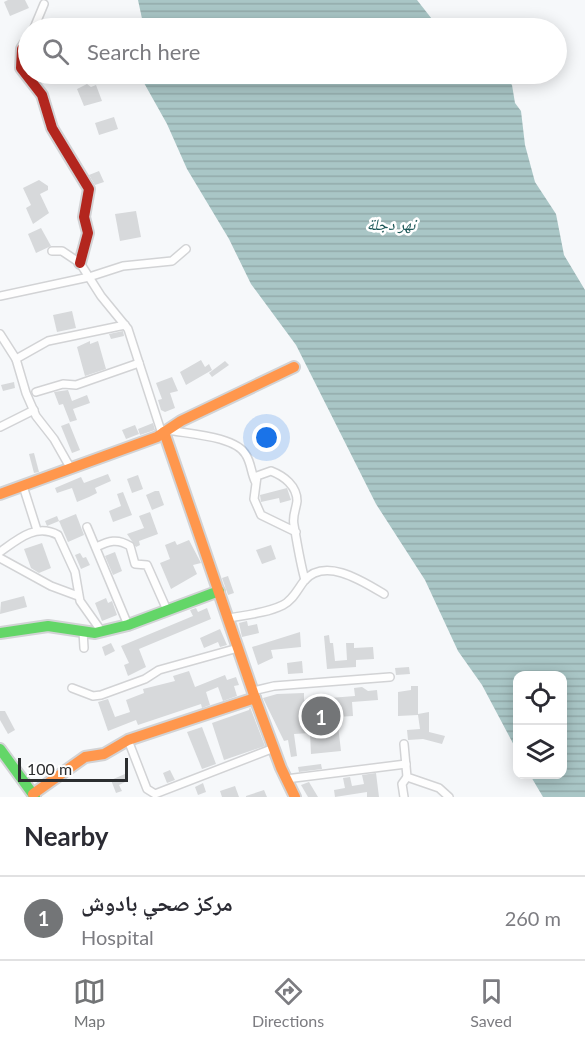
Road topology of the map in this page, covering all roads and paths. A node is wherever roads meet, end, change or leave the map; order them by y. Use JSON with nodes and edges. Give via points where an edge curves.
{"nodes":[{"id":1,"x":44,"y":4,"type":"dead end"},
{"id":2,"x":38,"y":18,"type":"edge"},
{"id":3,"x":37,"y":84,"type":"edge"},
{"id":4,"x":186,"y":249,"type":"dead end"},
{"id":5,"x":52,"y":251,"type":"dead end"},
{"id":6,"x":80,"y":263,"type":"junction"},
{"id":7,"x":89,"y":277,"type":"junction"},
{"id":8,"x":0,"y":296,"type":"edge"},
{"id":9,"x":125,"y":325,"type":"junction"},
{"id":10,"x":0,"y":334,"type":"edge"},
{"id":11,"x":16,"y":359,"type":"junction"},
{"id":12,"x":139,"y":363,"type":"junction"},
{"id":13,"x":294,"y":367,"type":"dead end"},
{"id":14,"x":36,"y":392,"type":"dead end"},
{"id":15,"x":34,"y":410,"type":"junction"},
{"id":16,"x":0,"y":427,"type":"edge"},
{"id":17,"x":165,"y":432,"type":"junction"},
{"id":18,"x":71,"y":469,"type":"junction"},
{"id":19,"x":255,"y":481,"type":"junction"},
{"id":20,"x":23,"y":486,"type":"junction"},
{"id":21,"x":0,"y":494,"type":"edge"},
{"id":22,"x":87,"y":526,"type":"dead end"},
{"id":23,"x":37,"y":530,"type":"junction"},
{"id":24,"x":296,"y":531,"type":"junction"},
{"id":25,"x":96,"y":547,"type":"junction"},
{"id":26,"x":0,"y":552,"type":"edge"},
{"id":27,"x":0,"y":558,"type":"edge"},
{"id":28,"x":305,"y":580,"type":"junction"},
{"id":29,"x":219,"y":591,"type":"junction"},
{"id":30,"x":384,"y":594,"type":"dead end"},
{"id":31,"x":78,"y":596,"type":"junction"},
{"id":32,"x":167,"y":610,"type":"junction"},
{"id":33,"x":229,"y":618,"type":"junction"},
{"id":34,"x":128,"y":625,"type":"junction"},
{"id":35,"x":83,"y":631,"type":"junction"},
{"id":36,"x":102,"y":632,"type":"junction"},
{"id":37,"x":0,"y":633,"type":"edge"},
{"id":38,"x":84,"y":648,"type":"dead end"},
{"id":39,"x":238,"y":648,"type":"junction"},
{"id":40,"x":390,"y":677,"type":"dead end"},
{"id":41,"x":72,"y":688,"type":"dead end"},
{"id":42,"x":254,"y":694,"type":"junction"},
{"id":43,"x":128,"y":740,"type":"junction"},
{"id":44,"x":404,"y":744,"type":"dead end"},
{"id":45,"x":0,"y":748,"type":"edge"},
{"id":46,"x":274,"y":748,"type":"junction"},
{"id":47,"x":406,"y":764,"type":"junction"},
{"id":48,"x":407,"y":777,"type":"junction"},
{"id":49,"x":285,"y":779,"type":"junction"},
{"id":50,"x":34,"y":796,"type":"edge"},
{"id":51,"x":295,"y":797,"type":"edge"},
{"id":52,"x":404,"y":797,"type":"edge"},
{"id":53,"x":449,"y":797,"type":"edge"}],
"edges":[{"from":1,"to":2,"type":"street"},
{"from":3,"to":6,"type":"street","via":[[52,128],[89,189],[84,217],[88,233]]},
{"from":4,"to":7,"type":"street","via":[[172,261],[123,266]]},
{"from":5,"to":6,"type":"street","via":[[62,251]]},
{"from":6,"to":7,"type":"street"},
{"from":7,"to":8,"type":"street"},
{"from":7,"to":9,"type":"street"},
{"from":9,"to":11,"type":"street","via":[[48,341]]},
{"from":9,"to":12,"type":"street"},
{"from":10,"to":11,"type":"street"},
{"from":11,"to":15,"type":"street"},
{"from":12,"to":14,"type":"street","via":[[76,385],[63,384]]},
{"from":12,"to":17,"type":"street"},
{"from":13,"to":17,"type":"street"},
{"from":15,"to":16,"type":"street"},
{"from":15,"to":18,"type":"street"},
{"from":17,"to":18,"type":"street"},
{"from":17,"to":19,"type":"street","via":[[235,445],[245,452]]},
{"from":17,"to":29,"type":"street"},
{"from":18,"to":20,"type":"street"},
{"from":19,"to":24,"type":"street","via":[[254,499],[261,515]]},
{"from":19,"to":24,"type":"street","via":[[257,476],[271,471],[290,483],[297,501],[293,522]]},
{"from":20,"to":21,"type":"street"},
{"from":20,"to":23,"type":"street"},
{"from":22,"to":25,"type":"street"},
{"from":23,"to":26,"type":"street"},
{"from":23,"to":31,"type":"street","via":[[58,535],[75,572]]},
{"from":24,"to":28,"type":"street"},
{"from":25,"to":32,"type":"street","via":[[110,540],[130,546],[135,564],[147,565]]},
{"from":25,"to":34,"type":"street"},
{"from":27,"to":31,"type":"street"},
{"from":28,"to":30,"type":"street","via":[[324,571],[337,572],[354,576]]},
{"from":28,"to":33,"type":"street","via":[[284,605]]},
{"from":29,"to":32,"type":"street"},
{"from":29,"to":33,"type":"street"},
{"from":31,"to":36,"type":"street"},
{"from":32,"to":34,"type":"street"},
{"from":33,"to":39,"type":"street"},
{"from":34,"to":36,"type":"street"},
{"from":35,"to":36,"type":"street"},
{"from":35,"to":37,"type":"street","via":[[48,626]]},
{"from":35,"to":38,"type":"street"},
{"from":39,"to":41,"type":"street","via":[[159,670],[101,695]]},
{"from":39,"to":42,"type":"street"},
{"from":40,"to":42,"type":"street","via":[[274,686]]},
{"from":42,"to":43,"type":"street"},
{"from":42,"to":46,"type":"street"},
{"from":43,"to":46,"type":"street","via":[[147,789],[155,794]]},
{"from":43,"to":50,"type":"street","via":[[104,754],[85,757]]},
{"from":44,"to":47,"type":"street"},
{"from":45,"to":50,"type":"street"},
{"from":46,"to":49,"type":"street"},
{"from":47,"to":48,"type":"street"},
{"from":47,"to":49,"type":"street"},
{"from":48,"to":52,"type":"street","via":[[402,784]]},
{"from":48,"to":53,"type":"street","via":[[439,788]]},
{"from":49,"to":51,"type":"street"}]}
